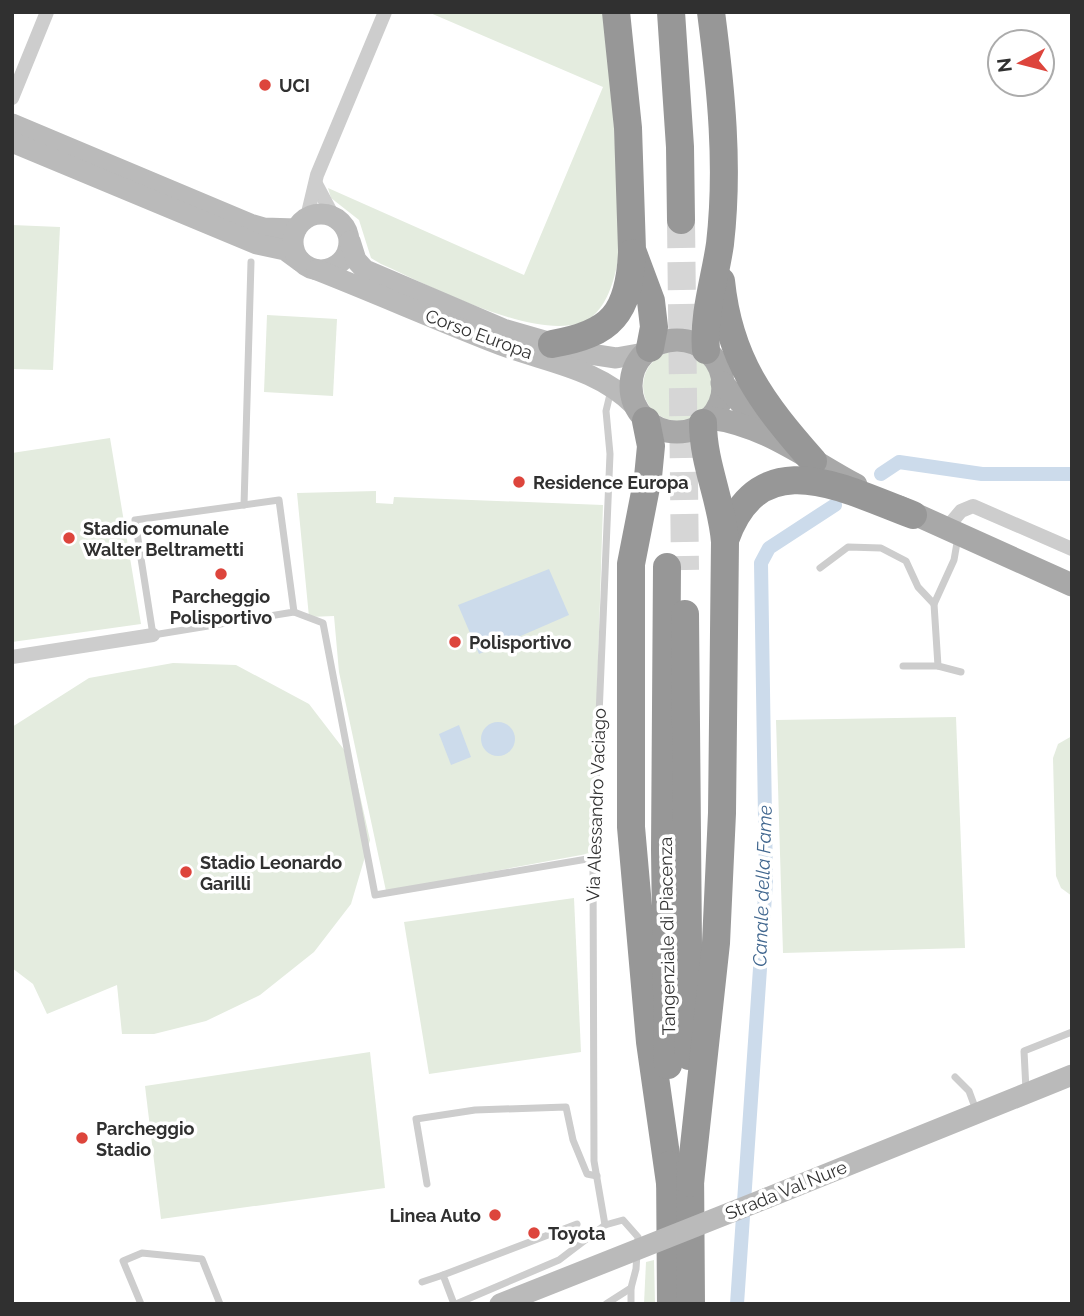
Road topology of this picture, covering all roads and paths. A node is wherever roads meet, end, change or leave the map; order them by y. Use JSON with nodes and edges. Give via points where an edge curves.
{"nodes":[{"id":1,"x":47,"y":12,"type":"edge"},
{"id":2,"x":385,"y":12,"type":"edge"},
{"id":3,"x":615,"y":12,"type":"edge"},
{"id":4,"x":653,"y":12,"type":"edge"},
{"id":5,"x":671,"y":12,"type":"edge"},
{"id":6,"x":711,"y":12,"type":"edge"},
{"id":7,"x":17,"y":72,"type":"edge"},
{"id":8,"x":12,"y":98,"type":"edge"},
{"id":9,"x":12,"y":124,"type":"edge"},
{"id":10,"x":12,"y":142,"type":"edge"},
{"id":11,"x":316,"y":183,"type":"junction"},
{"id":12,"x":333,"y":216,"type":"junction"},
{"id":13,"x":301,"y":223,"type":"junction"},
{"id":14,"x":350,"y":241,"type":"junction"},
{"id":15,"x":720,"y":244,"type":"junction"},
{"id":16,"x":632,"y":250,"type":"junction"},
{"id":17,"x":251,"y":262,"type":"dead end"},
{"id":18,"x":308,"y":265,"type":"junction"},
{"id":19,"x":552,"y":344,"type":"junction"},
{"id":20,"x":706,"y":350,"type":"junction"},
{"id":21,"x":647,"y":351,"type":"junction"},
{"id":22,"x":722,"y":383,"type":"junction"},
{"id":23,"x":612,"y":386,"type":"junction"},
{"id":24,"x":641,"y":413,"type":"junction"},
{"id":25,"x":706,"y":421,"type":"junction"},
{"id":26,"x":778,"y":440,"type":"junction"},
{"id":27,"x":813,"y":461,"type":"junction"},
{"id":28,"x":244,"y":505,"type":"junction"},
{"id":29,"x":913,"y":515,"type":"junction"},
{"id":30,"x":952,"y":533,"type":"junction"},
{"id":31,"x":724,"y":542,"type":"junction"},
{"id":32,"x":1072,"y":549,"type":"edge"},
{"id":33,"x":820,"y":568,"type":"dead end"},
{"id":34,"x":676,"y":569,"type":"tunnel mouth"},
{"id":35,"x":1072,"y":585,"type":"edge"},
{"id":36,"x":934,"y":604,"type":"junction"},
{"id":37,"x":294,"y":612,"type":"junction"},
{"id":38,"x":153,"y":635,"type":"junction"},
{"id":39,"x":12,"y":657,"type":"edge"},
{"id":40,"x":903,"y":666,"type":"dead end"},
{"id":41,"x":938,"y":666,"type":"junction"},
{"id":42,"x":961,"y":671,"type":"dead end"},
{"id":43,"x":593,"y":858,"type":"junction"},
{"id":44,"x":1072,"y":1032,"type":"edge"},
{"id":45,"x":1072,"y":1075,"type":"edge"},
{"id":46,"x":955,"y":1077,"type":"dead end"},
{"id":47,"x":1026,"y":1094,"type":"junction"},
{"id":48,"x":977,"y":1114,"type":"junction"},
{"id":49,"x":597,"y":1176,"type":"junction"},
{"id":50,"x":680,"y":1183,"type":"junction"},
{"id":51,"x":427,"y":1184,"type":"dead end"},
{"id":52,"x":577,"y":1224,"type":"dead end"},
{"id":53,"x":605,"y":1225,"type":"junction"},
{"id":54,"x":443,"y":1275,"type":"junction"},
{"id":55,"x":422,"y":1282,"type":"dead end"},
{"id":56,"x":631,"y":1288,"type":"junction"},
{"id":57,"x":141,"y":1304,"type":"edge"},
{"id":58,"x":220,"y":1304,"type":"edge"},
{"id":59,"x":455,"y":1304,"type":"edge"},
{"id":60,"x":500,"y":1304,"type":"edge"},
{"id":61,"x":606,"y":1304,"type":"edge"},
{"id":62,"x":631,"y":1304,"type":"edge"},
{"id":63,"x":671,"y":1304,"type":"edge"},
{"id":64,"x":691,"y":1304,"type":"edge"}],
"edges":[{"from":1,"to":7,"type":"street"},
{"from":2,"to":11,"type":"street"},
{"from":3,"to":16,"type":"highway","via":[[628,128]]},
{"from":4,"to":5,"type":"highway","via":[[673,220],[680,146]]},
{"from":6,"to":15,"type":"highway","via":[[725,167]]},
{"from":7,"to":8,"type":"street"},
{"from":9,"to":13,"type":"main road","via":[[250,224],[264,228]]},
{"from":10,"to":18,"type":"main road","name":"Corso Europa","via":[[257,244],[285,250]]},
{"from":11,"to":12,"type":"street"},
{"from":11,"to":13,"type":"street"},
{"from":12,"to":13,"type":"main road","via":[[315,214]]},
{"from":12,"to":14,"type":"main road","via":[[345,226]]},
{"from":13,"to":18,"type":"main road","via":[[293,245]]},
{"from":14,"to":18,"type":"main road","via":[[340,263]]},
{"from":14,"to":19,"type":"main road","name":"Corso Europa","via":[[356,260],[373,275],[478,320]]},
{"from":15,"to":20,"type":"highway","via":[[707,315]]},
{"from":15,"to":27,"type":"highway","via":[[723,304],[744,370],[768,408]]},
{"from":16,"to":19,"type":"highway","via":[[631,284],[619,311],[590,335]]},
{"from":16,"to":21,"type":"highway","via":[[651,301],[654,327]]},
{"from":17,"to":28,"type":"lane"},
{"from":18,"to":23,"type":"main road","name":"Corso Europa"},
{"from":19,"to":21,"type":"main road","name":"Corso Europa","via":[[604,357]]},
{"from":20,"to":21,"type":"main road","via":[[678,340]]},
{"from":20,"to":22,"type":"main road"},
{"from":21,"to":24,"type":"main road","via":[[637,362],[631,384]]},
{"from":22,"to":25,"type":"main road","via":[[717,408]]},
{"from":22,"to":26,"type":"main road"},
{"from":23,"to":24,"type":"main road","name":"Corso Europa"},
{"from":23,"to":43,"type":"lane","name":"Via Alessandro Vaciago","via":[[606,411],[610,454]]},
{"from":24,"to":25,"type":"main road","via":[[659,429],[674,432]]},
{"from":24,"to":50,"type":"highway","via":[[651,446],[631,564],[631,827],[647,1017]]},
{"from":25,"to":26,"type":"main road","via":[[734,423]]},
{"from":25,"to":31,"type":"highway","via":[[703,444],[723,517]]},
{"from":26,"to":27,"type":"main road"},
{"from":27,"to":29,"type":"main road"},
{"from":28,"to":37,"type":"lane","via":[[279,500]]},
{"from":28,"to":38,"type":"lane","via":[[135,520]]},
{"from":29,"to":30,"type":"main road"},
{"from":29,"to":31,"type":"highway","via":[[815,480],[788,479],[752,495],[736,513]]},
{"from":30,"to":32,"type":"street","via":[[961,511],[973,506]]},
{"from":30,"to":35,"type":"main road"},
{"from":30,"to":36,"type":"lane","via":[[954,560]]},
{"from":31,"to":50,"type":"highway","via":[[716,943]]},
{"from":33,"to":36,"type":"lane","via":[[848,547],[881,548],[906,561],[918,587]]},
{"from":34,"to":50,"type":"highway","name":"Tangenziale di Piacenza"},
{"from":36,"to":41,"type":"lane"},
{"from":37,"to":38,"type":"lane"},
{"from":37,"to":43,"type":"lane","via":[[323,623],[376,895]]},
{"from":38,"to":39,"type":"street"},
{"from":40,"to":41,"type":"lane"},
{"from":41,"to":42,"type":"lane"},
{"from":43,"to":49,"type":"lane","name":"Via Alessandro Vaciago"},
{"from":44,"to":47,"type":"lane","via":[[1024,1051]]},
{"from":45,"to":47,"type":"main road","name":"Strada Val Nure"},
{"from":46,"to":48,"type":"lane","via":[[969,1091]]},
{"from":47,"to":48,"type":"main road","name":"Strada Val Nure"},
{"from":48,"to":60,"type":"main road","name":"Strada Val Nure","bridge":true},
{"from":49,"to":51,"type":"lane","via":[[587,1174],[566,1107],[475,1110],[416,1119]]},
{"from":49,"to":53,"type":"lane","name":"Via Alessandro Vaciago"},
{"from":50,"to":63,"type":"highway","name":"Tangenziale di Piacenza"},
{"from":50,"to":64,"type":"highway","name":"Tangenziale di Piacenza"},
{"from":52,"to":54,"type":"lane"},
{"from":53,"to":56,"type":"lane","via":[[623,1220],[638,1237]]},
{"from":53,"to":59,"type":"lane","via":[[559,1260]]},
{"from":54,"to":55,"type":"lane"},
{"from":54,"to":59,"type":"lane"},
{"from":56,"to":61,"type":"lane"},
{"from":56,"to":62,"type":"lane"},
{"from":57,"to":58,"type":"lane","via":[[123,1261],[142,1253],[202,1259]]}]}
